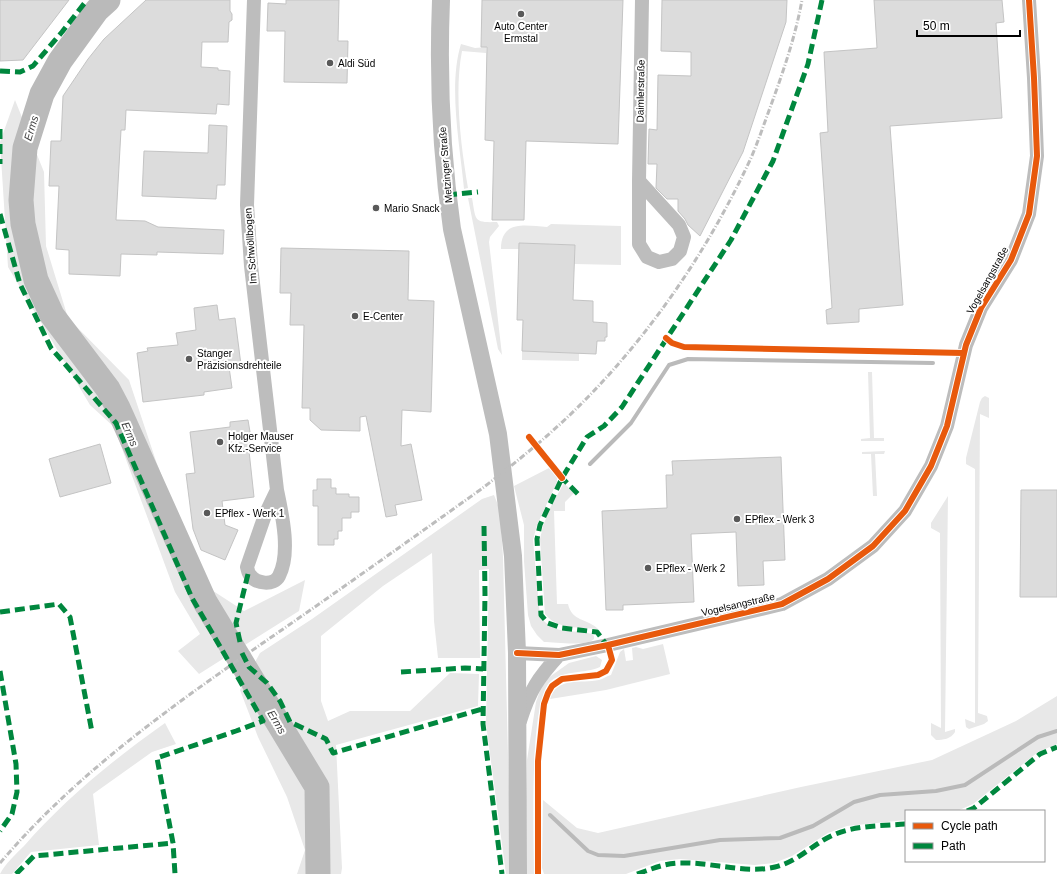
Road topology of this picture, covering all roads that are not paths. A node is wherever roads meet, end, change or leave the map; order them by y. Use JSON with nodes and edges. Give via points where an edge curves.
{"nodes":[{"id":1,"x":254,"y":0,"type":"edge"},
{"id":2,"x":440,"y":0,"type":"edge"},
{"id":3,"x":642,"y":0,"type":"edge"},
{"id":4,"x":1029,"y":0,"type":"edge"},
{"id":5,"x":639,"y":181,"type":"junction"},
{"id":6,"x":277,"y":490,"type":"junction"},
{"id":7,"x":517,"y":653,"type":"junction"},
{"id":8,"x":560,"y":655,"type":"junction"},
{"id":9,"x":517,"y":731,"type":"junction"},
{"id":10,"x":518,"y":874,"type":"edge"}],
"edges":[{"from":1,"to":6,"type":"street","name":"Im Schwöllbogen","via":[[247,205],[251,266]]},
{"from":2,"to":7,"type":"street","name":"Metzinger Straße","via":[[440,88],[447,195],[502,458],[513,556]]},
{"from":3,"to":5,"type":"street","name":"Daimlerstraße"},
{"from":4,"to":8,"type":"street","name":"Vogelsangstraße","via":[[1037,156],[1029,214],[1011,260],[981,308],[966,345],[947,426],[931,466],[905,511],[873,546],[828,579],[782,604]]},
{"from":5,"to":5,"type":"street","name":"Daimlerstraße","via":[[679,225],[684,237],[680,251],[672,259],[659,262],[648,257],[639,244]]},
{"from":6,"to":6,"type":"street","name":"Im Schwöllbogen","via":[[265,515],[247,567],[248,574],[255,580],[265,583],[273,582],[279,577],[284,558],[285,541]]},
{"from":7,"to":8,"type":"street","name":"Vogelsangstraße"},
{"from":7,"to":9,"type":"street","name":"Metzinger Straße"},
{"from":8,"to":9,"type":"street","via":[[534,685]]},
{"from":9,"to":10,"type":"street","name":"Metzinger Straße"}]}
